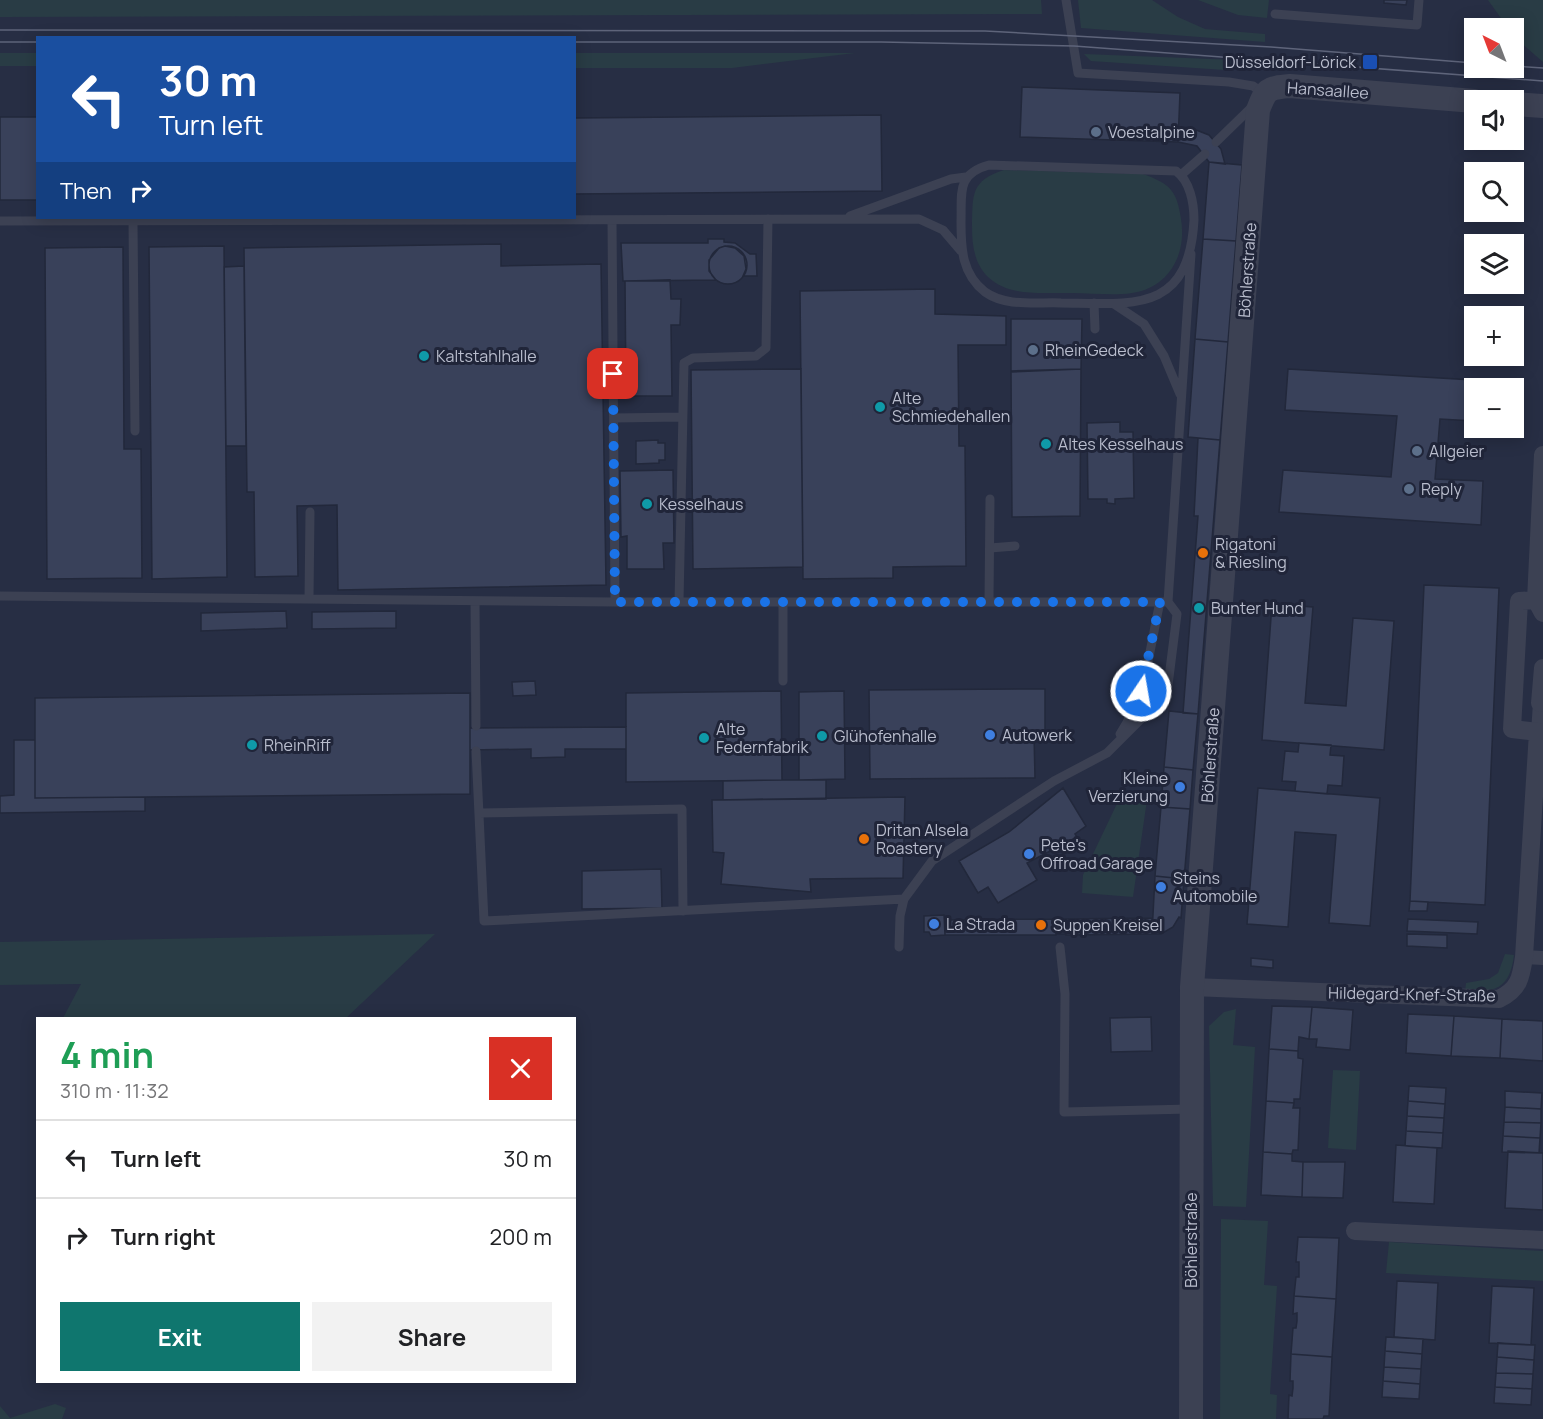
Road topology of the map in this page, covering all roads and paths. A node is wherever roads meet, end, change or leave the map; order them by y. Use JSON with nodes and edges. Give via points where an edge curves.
{"nodes":[{"id":1,"x":1066,"y":0,"type":"edge"},
{"id":2,"x":1419,"y":0,"type":"edge"},
{"id":3,"x":1275,"y":14,"type":"dead end"},
{"id":4,"x":1265,"y":93,"type":"junction"},
{"id":5,"x":1464,"y":100,"type":"edge"},
{"id":6,"x":1524,"y":105,"type":"edge"},
{"id":7,"x":1543,"y":106,"type":"edge"},
{"id":8,"x":1216,"y":142,"type":"dead end"},
{"id":9,"x":1205,"y":154,"type":"dead end"},
{"id":10,"x":1181,"y":175,"type":"junction"},
{"id":11,"x":966,"y":177,"type":"junction"},
{"id":12,"x":845,"y":218,"type":"junction"},
{"id":13,"x":768,"y":219,"type":"junction"},
{"id":14,"x":612,"y":220,"type":"junction"},
{"id":15,"x":0,"y":221,"type":"edge"},
{"id":16,"x":133,"y":221,"type":"junction"},
{"id":17,"x":961,"y":252,"type":"junction"},
{"id":18,"x":1191,"y":254,"type":"junction"},
{"id":19,"x":1094,"y":303,"type":"junction"},
{"id":20,"x":1114,"y":304,"type":"junction"},
{"id":21,"x":1095,"y":329,"type":"dead end"},
{"id":22,"x":1181,"y":399,"type":"junction"},
{"id":23,"x":682,"y":417,"type":"junction"},
{"id":24,"x":614,"y":418,"type":"junction"},
{"id":25,"x":135,"y":431,"type":"dead end"},
{"id":26,"x":1543,"y":455,"type":"edge"},
{"id":27,"x":990,"y":499,"type":"dead end"},
{"id":28,"x":310,"y":512,"type":"dead end"},
{"id":29,"x":1015,"y":546,"type":"dead end"},
{"id":30,"x":990,"y":548,"type":"junction"},
{"id":31,"x":0,"y":596,"type":"edge"},
{"id":32,"x":309,"y":599,"type":"junction"},
{"id":33,"x":475,"y":601,"type":"junction"},
{"id":34,"x":989,"y":601,"type":"junction"},
{"id":35,"x":615,"y":602,"type":"junction"},
{"id":36,"x":679,"y":602,"type":"junction"},
{"id":37,"x":783,"y":602,"type":"junction"},
{"id":38,"x":1164,"y":602,"type":"junction"},
{"id":39,"x":1539,"y":606,"type":"edge"},
{"id":40,"x":1543,"y":668,"type":"edge"},
{"id":41,"x":783,"y":681,"type":"dead end"},
{"id":42,"x":1540,"y":703,"type":"joint"},
{"id":43,"x":476,"y":726,"type":"dead end"},
{"id":44,"x":1538,"y":732,"type":"junction"},
{"id":45,"x":476,"y":751,"type":"dead end"},
{"id":46,"x":1107,"y":753,"type":"junction"},
{"id":47,"x":479,"y":813,"type":"junction"},
{"id":48,"x":903,"y":900,"type":"junction"},
{"id":49,"x":683,"y":910,"type":"junction"},
{"id":50,"x":899,"y":947,"type":"dead end"},
{"id":51,"x":1060,"y":947,"type":"dead end"},
{"id":52,"x":1524,"y":957,"type":"junction"},
{"id":53,"x":1543,"y":958,"type":"edge"},
{"id":54,"x":1192,"y":987,"type":"junction"},
{"id":55,"x":1192,"y":1109,"type":"junction"},
{"id":56,"x":1354,"y":1231,"type":"dead end"},
{"id":57,"x":1543,"y":1240,"type":"edge"},
{"id":58,"x":1191,"y":1419,"type":"edge"}],
"edges":[{"from":1,"to":4,"type":"lane","name":"Hansaallee","via":[[1078,73],[1229,82],[1253,86]]},
{"from":2,"to":3,"type":"lane","via":[[1417,25]]},
{"from":4,"to":5,"type":"street","name":"Hansaallee","via":[[1272,87],[1290,86]]},
{"from":4,"to":8,"type":"lane"},
{"from":4,"to":54,"type":"street","name":"Böhlerstraße","via":[[1258,110]]},
{"from":6,"to":7,"type":"street"},
{"from":9,"to":10,"type":"lane"},
{"from":10,"to":11,"type":"lane","via":[[1176,171],[989,165]]},
{"from":10,"to":18,"type":"lane","via":[[1192,198]]},
{"from":11,"to":12,"type":"lane"},
{"from":11,"to":17,"type":"lane","via":[[962,188]]},
{"from":12,"to":13,"type":"lane"},
{"from":12,"to":17,"type":"lane","via":[[919,219],[943,230]]},
{"from":13,"to":14,"type":"lane"},
{"from":13,"to":23,"type":"lane","via":[[766,348],[756,356],[687,360],[683,369]]},
{"from":14,"to":16,"type":"lane"},
{"from":14,"to":24,"type":"lane"},
{"from":15,"to":16,"type":"lane"},
{"from":16,"to":25,"type":"lane"},
{"from":17,"to":19,"type":"lane","via":[[969,275],[986,292],[1006,301]]},
{"from":18,"to":20,"type":"lane","via":[[1180,277],[1164,292],[1146,301]]},
{"from":18,"to":22,"type":"lane"},
{"from":19,"to":20,"type":"lane"},
{"from":19,"to":21,"type":"lane"},
{"from":20,"to":22,"type":"lane","via":[[1144,324],[1164,356]]},
{"from":22,"to":38,"type":"lane"},
{"from":23,"to":24,"type":"lane"},
{"from":23,"to":36,"type":"lane"},
{"from":24,"to":35,"type":"lane"},
{"from":26,"to":39,"type":"street"},
{"from":27,"to":30,"type":"lane"},
{"from":28,"to":32,"type":"lane"},
{"from":29,"to":30,"type":"lane"},
{"from":30,"to":34,"type":"lane"},
{"from":31,"to":32,"type":"lane"},
{"from":32,"to":33,"type":"lane"},
{"from":33,"to":35,"type":"lane"},
{"from":33,"to":43,"type":"lane"},
{"from":34,"to":37,"type":"lane"},
{"from":34,"to":38,"type":"lane"},
{"from":35,"to":36,"type":"lane"},
{"from":36,"to":37,"type":"lane"},
{"from":37,"to":41,"type":"lane"},
{"from":38,"to":46,"type":"lane","via":[[1135,708]]},
{"from":38,"to":46,"type":"lane","via":[[1176,614],[1167,693]]},
{"from":39,"to":44,"type":"street","via":[[1519,601],[1512,729]]},
{"from":40,"to":42,"type":"street","name":"Hildegard-Knef-Straße"},
{"from":42,"to":44,"type":"street","name":"Hildegard-Knef-Straße"},
{"from":44,"to":52,"type":"street","name":"Hildegard-Knef-Straße"},
{"from":45,"to":47,"type":"lane"},
{"from":46,"to":48,"type":"lane","via":[[1054,781],[932,861]]},
{"from":47,"to":49,"type":"lane","via":[[682,809]]},
{"from":47,"to":49,"type":"lane","via":[[484,921]]},
{"from":48,"to":49,"type":"lane"},
{"from":48,"to":50,"type":"lane"},
{"from":51,"to":55,"type":"lane","via":[[1065,994],[1064,1112]]},
{"from":52,"to":53,"type":"street"},
{"from":52,"to":54,"type":"street","name":"Hildegard-Knef-Straße","via":[[1520,981],[1512,992],[1499,999]]},
{"from":54,"to":55,"type":"street","name":"Böhlerstraße"},
{"from":55,"to":58,"type":"street","name":"Böhlerstraße"},
{"from":56,"to":57,"type":"street"}]}
